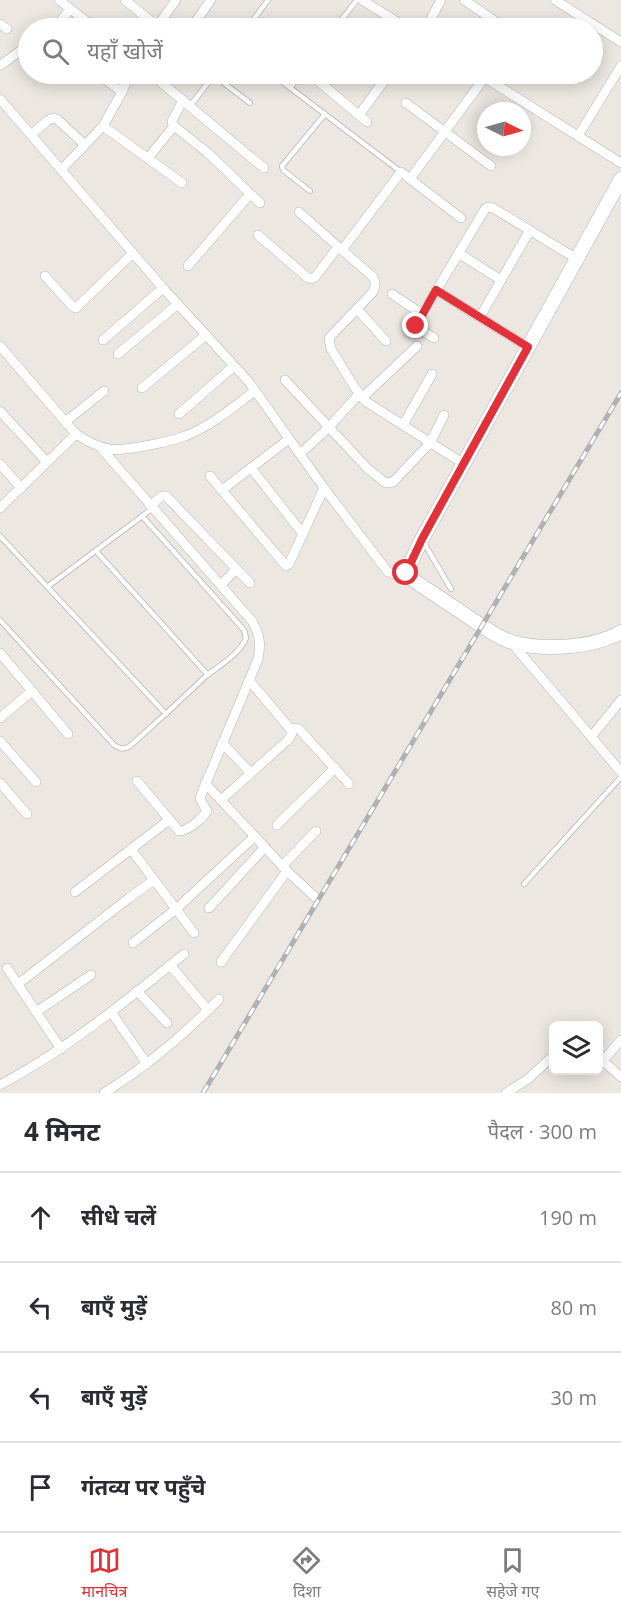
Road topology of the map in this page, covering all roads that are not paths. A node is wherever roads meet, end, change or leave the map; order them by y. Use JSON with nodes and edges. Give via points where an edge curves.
{"nodes":[{"id":1,"x":59,"y":0,"type":"edge"},
{"id":2,"x":125,"y":0,"type":"edge"},
{"id":3,"x":176,"y":0,"type":"edge"},
{"id":4,"x":211,"y":0,"type":"edge"},
{"id":5,"x":268,"y":0,"type":"edge"},
{"id":6,"x":357,"y":0,"type":"edge"},
{"id":7,"x":362,"y":0,"type":"edge"},
{"id":8,"x":441,"y":0,"type":"edge"},
{"id":9,"x":464,"y":0,"type":"edge"},
{"id":10,"x":555,"y":0,"type":"edge"},
{"id":11,"x":70,"y":9,"type":"junction"},
{"id":12,"x":63,"y":18,"type":"edge"},
{"id":13,"x":82,"y":18,"type":"edge"},
{"id":14,"x":146,"y":18,"type":"edge"},
{"id":15,"x":164,"y":18,"type":"edge"},
{"id":16,"x":198,"y":18,"type":"edge"},
{"id":17,"x":254,"y":18,"type":"edge"},
{"id":18,"x":343,"y":18,"type":"edge"},
{"id":19,"x":391,"y":18,"type":"edge"},
{"id":20,"x":431,"y":18,"type":"edge"},
{"id":21,"x":490,"y":18,"type":"edge"},
{"id":22,"x":583,"y":18,"type":"edge"},
{"id":23,"x":603,"y":31,"type":"edge"},
{"id":24,"x":621,"y":42,"type":"edge"},
{"id":25,"x":18,"y":52,"type":"edge"},
{"id":26,"x":1,"y":65,"type":"edge"},
{"id":27,"x":621,"y":66,"type":"edge"},
{"id":28,"x":111,"y":84,"type":"edge"},
{"id":29,"x":125,"y":84,"type":"edge"},
{"id":30,"x":165,"y":84,"type":"edge"},
{"id":31,"x":204,"y":84,"type":"edge"},
{"id":32,"x":226,"y":84,"type":"edge"},
{"id":33,"x":287,"y":84,"type":"edge"},
{"id":34,"x":293,"y":84,"type":"edge"},
{"id":35,"x":322,"y":84,"type":"edge"},
{"id":36,"x":382,"y":84,"type":"edge"},
{"id":37,"x":476,"y":84,"type":"edge"},
{"id":38,"x":496,"y":84,"type":"edge"},
{"id":39,"x":291,"y":87,"type":"junction"},
{"id":40,"x":122,"y":92,"type":"junction"},
{"id":41,"x":0,"y":99,"type":"edge"},
{"id":42,"x":186,"y":103,"type":"junction"},
{"id":43,"x":250,"y":103,"type":"dead end"},
{"id":44,"x":406,"y":103,"type":"dead end"},
{"id":45,"x":325,"y":114,"type":"junction"},
{"id":46,"x":359,"y":115,"type":"junction"},
{"id":47,"x":367,"y":122,"type":"dead end"},
{"id":48,"x":103,"y":126,"type":"junction"},
{"id":49,"x":174,"y":126,"type":"junction"},
{"id":50,"x":444,"y":132,"type":"junction"},
{"id":51,"x":32,"y":134,"type":"junction"},
{"id":52,"x":578,"y":136,"type":"junction"},
{"id":53,"x":85,"y":146,"type":"junction"},
{"id":54,"x":148,"y":158,"type":"junction"},
{"id":55,"x":621,"y":163,"type":"edge"},
{"id":56,"x":490,"y":166,"type":"dead end"},
{"id":57,"x":264,"y":168,"type":"dead end"},
{"id":58,"x":61,"y":170,"type":"junction"},
{"id":59,"x":401,"y":172,"type":"junction"},
{"id":60,"x":410,"y":179,"type":"junction"},
{"id":61,"x":621,"y":179,"type":"edge"},
{"id":62,"x":182,"y":183,"type":"dead end"},
{"id":63,"x":309,"y":191,"type":"dead end"},
{"id":64,"x":250,"y":194,"type":"junction"},
{"id":65,"x":260,"y":203,"type":"dead end"},
{"id":66,"x":299,"y":212,"type":"dead end"},
{"id":67,"x":461,"y":218,"type":"dead end"},
{"id":68,"x":530,"y":230,"type":"junction"},
{"id":69,"x":258,"y":235,"type":"dead end"},
{"id":70,"x":340,"y":248,"type":"junction"},
{"id":71,"x":133,"y":253,"type":"junction"},
{"id":72,"x":458,"y":253,"type":"junction"},
{"id":73,"x":577,"y":259,"type":"junction"},
{"id":74,"x":188,"y":266,"type":"dead end"},
{"id":75,"x":45,"y":276,"type":"dead end"},
{"id":76,"x":501,"y":280,"type":"junction"},
{"id":77,"x":163,"y":288,"type":"junction"},
{"id":78,"x":436,"y":290,"type":"junction"},
{"id":79,"x":392,"y":294,"type":"dead end"},
{"id":80,"x":178,"y":304,"type":"junction"},
{"id":81,"x":357,"y":309,"type":"junction"},
{"id":82,"x":422,"y":314,"type":"junction"},
{"id":83,"x":480,"y":317,"type":"junction"},
{"id":84,"x":206,"y":335,"type":"junction"},
{"id":85,"x":434,"y":339,"type":"dead end"},
{"id":86,"x":103,"y":340,"type":"dead end"},
{"id":87,"x":386,"y":341,"type":"dead end"},
{"id":88,"x":0,"y":346,"type":"edge"},
{"id":89,"x":417,"y":346,"type":"dead end"},
{"id":90,"x":528,"y":347,"type":"junction"},
{"id":91,"x":118,"y":354,"type":"dead end"},
{"id":92,"x":234,"y":366,"type":"junction"},
{"id":93,"x":432,"y":374,"type":"dead end"},
{"id":94,"x":285,"y":380,"type":"dead end"},
{"id":95,"x":142,"y":388,"type":"dead end"},
{"id":96,"x":104,"y":391,"type":"dead end"},
{"id":97,"x":255,"y":391,"type":"junction"},
{"id":98,"x":361,"y":396,"type":"junction"},
{"id":99,"x":0,"y":411,"type":"edge"},
{"id":100,"x":179,"y":414,"type":"dead end"},
{"id":101,"x":444,"y":415,"type":"dead end"},
{"id":102,"x":65,"y":422,"type":"junction"},
{"id":103,"x":403,"y":425,"type":"junction"},
{"id":104,"x":329,"y":427,"type":"junction"},
{"id":105,"x":76,"y":434,"type":"junction"},
{"id":106,"x":290,"y":439,"type":"junction"},
{"id":107,"x":430,"y":443,"type":"junction"},
{"id":108,"x":100,"y":447,"type":"junction"},
{"id":109,"x":300,"y":454,"type":"junction"},
{"id":110,"x":47,"y":462,"type":"junction"},
{"id":111,"x":0,"y":464,"type":"edge"},
{"id":112,"x":464,"y":464,"type":"junction"},
{"id":113,"x":251,"y":468,"type":"junction"},
{"id":114,"x":210,"y":476,"type":"dead end"},
{"id":115,"x":21,"y":488,"type":"junction"},
{"id":116,"x":324,"y":488,"type":"junction"},
{"id":117,"x":222,"y":490,"type":"junction"},
{"id":118,"x":1,"y":505,"type":"edge"},
{"id":119,"x":152,"y":507,"type":"junction"},
{"id":120,"x":142,"y":516,"type":"junction"},
{"id":121,"x":303,"y":534,"type":"junction"},
{"id":122,"x":0,"y":537,"type":"edge"},
{"id":123,"x":422,"y":539,"type":"junction"},
{"id":124,"x":209,"y":540,"type":"junction"},
{"id":125,"x":96,"y":550,"type":"junction"},
{"id":126,"x":195,"y":555,"type":"junction"},
{"id":127,"x":236,"y":568,"type":"junction"},
{"id":128,"x":406,"y":573,"type":"junction"},
{"id":129,"x":250,"y":583,"type":"dead end"},
{"id":130,"x":221,"y":585,"type":"junction"},
{"id":131,"x":47,"y":587,"type":"junction"},
{"id":132,"x":451,"y":588,"type":"dead end"},
{"id":133,"x":0,"y":620,"type":"edge"},
{"id":134,"x":620,"y":634,"type":"edge"},
{"id":135,"x":511,"y":642,"type":"junction"},
{"id":136,"x":0,"y":653,"type":"edge"},
{"id":137,"x":208,"y":675,"type":"junction"},
{"id":138,"x":249,"y":680,"type":"junction"},
{"id":139,"x":32,"y":691,"type":"junction"},
{"id":140,"x":621,"y":699,"type":"edge"},
{"id":141,"x":166,"y":714,"type":"junction"},
{"id":142,"x":0,"y":718,"type":"edge"},
{"id":143,"x":291,"y":730,"type":"junction"},
{"id":144,"x":68,"y":734,"type":"dead end"},
{"id":145,"x":591,"y":737,"type":"junction"},
{"id":146,"x":0,"y":741,"type":"edge"},
{"id":147,"x":222,"y":743,"type":"junction"},
{"id":148,"x":335,"y":768,"type":"junction"},
{"id":149,"x":251,"y":773,"type":"junction"},
{"id":150,"x":621,"y":775,"type":"edge"},
{"id":151,"x":137,"y":781,"type":"dead end"},
{"id":152,"x":36,"y":782,"type":"dead end"},
{"id":153,"x":205,"y":783,"type":"junction"},
{"id":154,"x":349,"y":784,"type":"dead end"},
{"id":155,"x":1,"y":787,"type":"edge"},
{"id":156,"x":221,"y":800,"type":"junction"},
{"id":157,"x":27,"y":814,"type":"dead end"},
{"id":158,"x":169,"y":820,"type":"junction"},
{"id":159,"x":277,"y":825,"type":"dead end"},
{"id":160,"x":316,"y":831,"type":"dead end"},
{"id":161,"x":255,"y":836,"type":"junction"},
{"id":162,"x":265,"y":847,"type":"junction"},
{"id":163,"x":131,"y":849,"type":"junction"},
{"id":164,"x":285,"y":868,"type":"junction"},
{"id":165,"x":154,"y":880,"type":"junction"},
{"id":166,"x":524,"y":884,"type":"dead end"},
{"id":167,"x":75,"y":892,"type":"dead end"},
{"id":168,"x":315,"y":897,"type":"dead end"},
{"id":169,"x":209,"y":908,"type":"dead end"},
{"id":170,"x":176,"y":909,"type":"junction"},
{"id":171,"x":194,"y":933,"type":"dead end"},
{"id":172,"x":133,"y":944,"type":"dead end"},
{"id":173,"x":184,"y":954,"type":"dead end"},
{"id":174,"x":221,"y":962,"type":"dead end"},
{"id":175,"x":170,"y":965,"type":"junction"},
{"id":176,"x":7,"y":968,"type":"dead end"},
{"id":177,"x":91,"y":975,"type":"dead end"},
{"id":178,"x":18,"y":984,"type":"junction"},
{"id":179,"x":137,"y":991,"type":"junction"},
{"id":180,"x":219,"y":999,"type":"dead end"},
{"id":181,"x":208,"y":1010,"type":"junction"},
{"id":182,"x":36,"y":1012,"type":"junction"},
{"id":183,"x":111,"y":1012,"type":"junction"},
{"id":184,"x":167,"y":1023,"type":"dead end"},
{"id":185,"x":621,"y":1040,"type":"edge"},
{"id":186,"x":61,"y":1048,"type":"junction"},
{"id":187,"x":603,"y":1057,"type":"edge"},
{"id":188,"x":549,"y":1060,"type":"edge"},
{"id":189,"x":603,"y":1062,"type":"edge"},
{"id":190,"x":147,"y":1064,"type":"junction"},
{"id":191,"x":621,"y":1077,"type":"edge"},
{"id":192,"x":0,"y":1085,"type":"edge"},
{"id":193,"x":104,"y":1093,"type":"edge"},
{"id":194,"x":506,"y":1093,"type":"edge"}],
"edges":[{"from":1,"to":11,"type":"street"},
{"from":2,"to":14,"type":"street"},
{"from":3,"to":15,"type":"street"},
{"from":4,"to":16,"type":"street"},
{"from":5,"to":17,"type":"lane"},
{"from":6,"to":18,"type":"lane"},
{"from":7,"to":19,"type":"street"},
{"from":8,"to":20,"type":"street"},
{"from":9,"to":21,"type":"street"},
{"from":10,"to":22,"type":"street"},
{"from":11,"to":12,"type":"street"},
{"from":11,"to":13,"type":"street"},
{"from":23,"to":24,"type":"street"},
{"from":25,"to":26,"type":"street"},
{"from":27,"to":52,"type":"street"},
{"from":28,"to":40,"type":"street"},
{"from":29,"to":40,"type":"street"},
{"from":30,"to":42,"type":"street"},
{"from":31,"to":42,"type":"lane"},
{"from":32,"to":43,"type":"lane"},
{"from":33,"to":39,"type":"lane"},
{"from":34,"to":39,"type":"lane"},
{"from":35,"to":46,"type":"street"},
{"from":36,"to":46,"type":"street"},
{"from":37,"to":50,"type":"street"},
{"from":38,"to":52,"type":"street"},
{"from":39,"to":45,"type":"lane"},
{"from":40,"to":48,"type":"street"},
{"from":41,"to":51,"type":"street"},
{"from":42,"to":49,"type":"street","via":[[173,119]]},
{"from":42,"to":57,"type":"street"},
{"from":44,"to":50,"type":"street"},
{"from":45,"to":59,"type":"lane"},
{"from":45,"to":63,"type":"lane","via":[[282,166]]},
{"from":46,"to":47,"type":"street"},
{"from":48,"to":53,"type":"street"},
{"from":48,"to":54,"type":"street"},
{"from":49,"to":54,"type":"street"},
{"from":49,"to":64,"type":"street"},
{"from":50,"to":56,"type":"street"},
{"from":50,"to":60,"type":"street"},
{"from":51,"to":53,"type":"street","via":[[53,118]]},
{"from":51,"to":58,"type":"street"},
{"from":52,"to":55,"type":"street"},
{"from":53,"to":58,"type":"street"},
{"from":54,"to":62,"type":"street"},
{"from":58,"to":71,"type":"street"},
{"from":59,"to":60,"type":"street"},
{"from":59,"to":70,"type":"street"},
{"from":60,"to":67,"type":"street"},
{"from":61,"to":73,"type":"main road"},
{"from":64,"to":65,"type":"street"},
{"from":64,"to":74,"type":"street"},
{"from":66,"to":70,"type":"street"},
{"from":68,"to":72,"type":"street","via":[[488,207]]},
{"from":68,"to":73,"type":"street"},
{"from":68,"to":76,"type":"street"},
{"from":69,"to":70,"type":"street","via":[[311,279]]},
{"from":70,"to":81,"type":"street","via":[[376,282],[373,292]]},
{"from":71,"to":75,"type":"street","via":[[76,308]]},
{"from":71,"to":77,"type":"street"},
{"from":72,"to":76,"type":"street"},
{"from":72,"to":78,"type":"street"},
{"from":73,"to":90,"type":"main road"},
{"from":76,"to":83,"type":"street"},
{"from":77,"to":80,"type":"street"},
{"from":77,"to":86,"type":"street"},
{"from":78,"to":82,"type":"street"},
{"from":78,"to":83,"type":"street"},
{"from":79,"to":82,"type":"street"},
{"from":80,"to":84,"type":"street"},
{"from":80,"to":91,"type":"street"},
{"from":81,"to":87,"type":"street"},
{"from":81,"to":98,"type":"street","via":[[329,338],[329,344]]},
{"from":82,"to":85,"type":"street","via":[[416,327]]},
{"from":83,"to":90,"type":"street"},
{"from":84,"to":92,"type":"street"},
{"from":84,"to":95,"type":"street"},
{"from":88,"to":102,"type":"street"},
{"from":89,"to":98,"type":"street"},
{"from":90,"to":112,"type":"main road"},
{"from":92,"to":97,"type":"street"},
{"from":92,"to":100,"type":"street"},
{"from":93,"to":103,"type":"street"},
{"from":94,"to":104,"type":"street"},
{"from":96,"to":102,"type":"street"},
{"from":97,"to":106,"type":"street"},
{"from":97,"to":108,"type":"street","via":[[205,426],[172,441],[121,450]]},
{"from":98,"to":103,"type":"street"},
{"from":98,"to":104,"type":"street"},
{"from":99,"to":110,"type":"street"},
{"from":101,"to":107,"type":"street"},
{"from":102,"to":105,"type":"street"},
{"from":103,"to":107,"type":"street"},
{"from":104,"to":107,"type":"street","via":[[386,483],[393,482]]},
{"from":104,"to":109,"type":"street"},
{"from":105,"to":108,"type":"street"},
{"from":105,"to":110,"type":"street"},
{"from":106,"to":109,"type":"street"},
{"from":106,"to":113,"type":"street"},
{"from":107,"to":112,"type":"street"},
{"from":108,"to":119,"type":"street"},
{"from":109,"to":116,"type":"street"},
{"from":110,"to":115,"type":"street"},
{"from":111,"to":115,"type":"street"},
{"from":112,"to":123,"type":"main road"},
{"from":113,"to":117,"type":"street"},
{"from":113,"to":121,"type":"street"},
{"from":114,"to":117,"type":"street"},
{"from":115,"to":118,"type":"street"},
{"from":116,"to":121,"type":"street"},
{"from":116,"to":128,"type":"street","via":[[388,572]]},
{"from":117,"to":121,"type":"street","via":[[286,566]]},
{"from":119,"to":120,"type":"lane"},
{"from":119,"to":124,"type":"street","via":[[166,496]]},
{"from":119,"to":126,"type":"street"},
{"from":120,"to":125,"type":"lane"},
{"from":120,"to":137,"type":"lane","via":[[244,630],[243,645]]},
{"from":122,"to":131,"type":"lane"},
{"from":123,"to":128,"type":"main road"},
{"from":123,"to":132,"type":"lane"},
{"from":124,"to":126,"type":"street"},
{"from":124,"to":127,"type":"street"},
{"from":125,"to":131,"type":"lane"},
{"from":125,"to":137,"type":"lane"},
{"from":126,"to":130,"type":"street"},
{"from":127,"to":129,"type":"street"},
{"from":127,"to":130,"type":"street"},
{"from":128,"to":135,"type":"main road"},
{"from":130,"to":138,"type":"street","via":[[259,634],[260,652]]},
{"from":131,"to":141,"type":"lane"},
{"from":133,"to":141,"type":"lane","via":[[118,748],[130,746]]},
{"from":134,"to":135,"type":"main road","via":[[574,647]]},
{"from":135,"to":145,"type":"street"},
{"from":136,"to":139,"type":"street"},
{"from":137,"to":141,"type":"lane"},
{"from":138,"to":143,"type":"street"},
{"from":138,"to":147,"type":"street"},
{"from":139,"to":142,"type":"street"},
{"from":139,"to":144,"type":"street"},
{"from":140,"to":145,"type":"street"},
{"from":143,"to":148,"type":"street","via":[[299,729]]},
{"from":143,"to":149,"type":"street","via":[[289,739]]},
{"from":145,"to":150,"type":"street"},
{"from":146,"to":152,"type":"street"},
{"from":147,"to":149,"type":"street"},
{"from":147,"to":153,"type":"street"},
{"from":148,"to":154,"type":"street"},
{"from":148,"to":159,"type":"street"},
{"from":149,"to":156,"type":"street"},
{"from":150,"to":166,"type":"lane"},
{"from":151,"to":158,"type":"street"},
{"from":153,"to":156,"type":"street"},
{"from":153,"to":158,"type":"street","via":[[201,795],[207,811],[204,816],[182,832]]},
{"from":155,"to":157,"type":"street"},
{"from":156,"to":161,"type":"street"},
{"from":158,"to":163,"type":"street"},
{"from":160,"to":164,"type":"street"},
{"from":161,"to":162,"type":"street"},
{"from":161,"to":170,"type":"street"},
{"from":162,"to":164,"type":"street"},
{"from":162,"to":169,"type":"street"},
{"from":163,"to":165,"type":"street"},
{"from":163,"to":167,"type":"street"},
{"from":164,"to":168,"type":"street"},
{"from":164,"to":174,"type":"street"},
{"from":165,"to":170,"type":"street"},
{"from":165,"to":178,"type":"street"},
{"from":170,"to":171,"type":"street"},
{"from":170,"to":172,"type":"street"},
{"from":173,"to":175,"type":"street"},
{"from":175,"to":179,"type":"street"},
{"from":175,"to":181,"type":"street"},
{"from":176,"to":178,"type":"street"},
{"from":177,"to":182,"type":"street"},
{"from":178,"to":182,"type":"street"},
{"from":179,"to":183,"type":"street"},
{"from":179,"to":184,"type":"street"},
{"from":180,"to":181,"type":"street"},
{"from":181,"to":190,"type":"street"},
{"from":182,"to":186,"type":"street"},
{"from":183,"to":186,"type":"street"},
{"from":183,"to":190,"type":"street"},
{"from":185,"to":187,"type":"street"},
{"from":186,"to":192,"type":"street"},
{"from":188,"to":194,"type":"street"},
{"from":189,"to":191,"type":"street"},
{"from":190,"to":193,"type":"street"}]}
